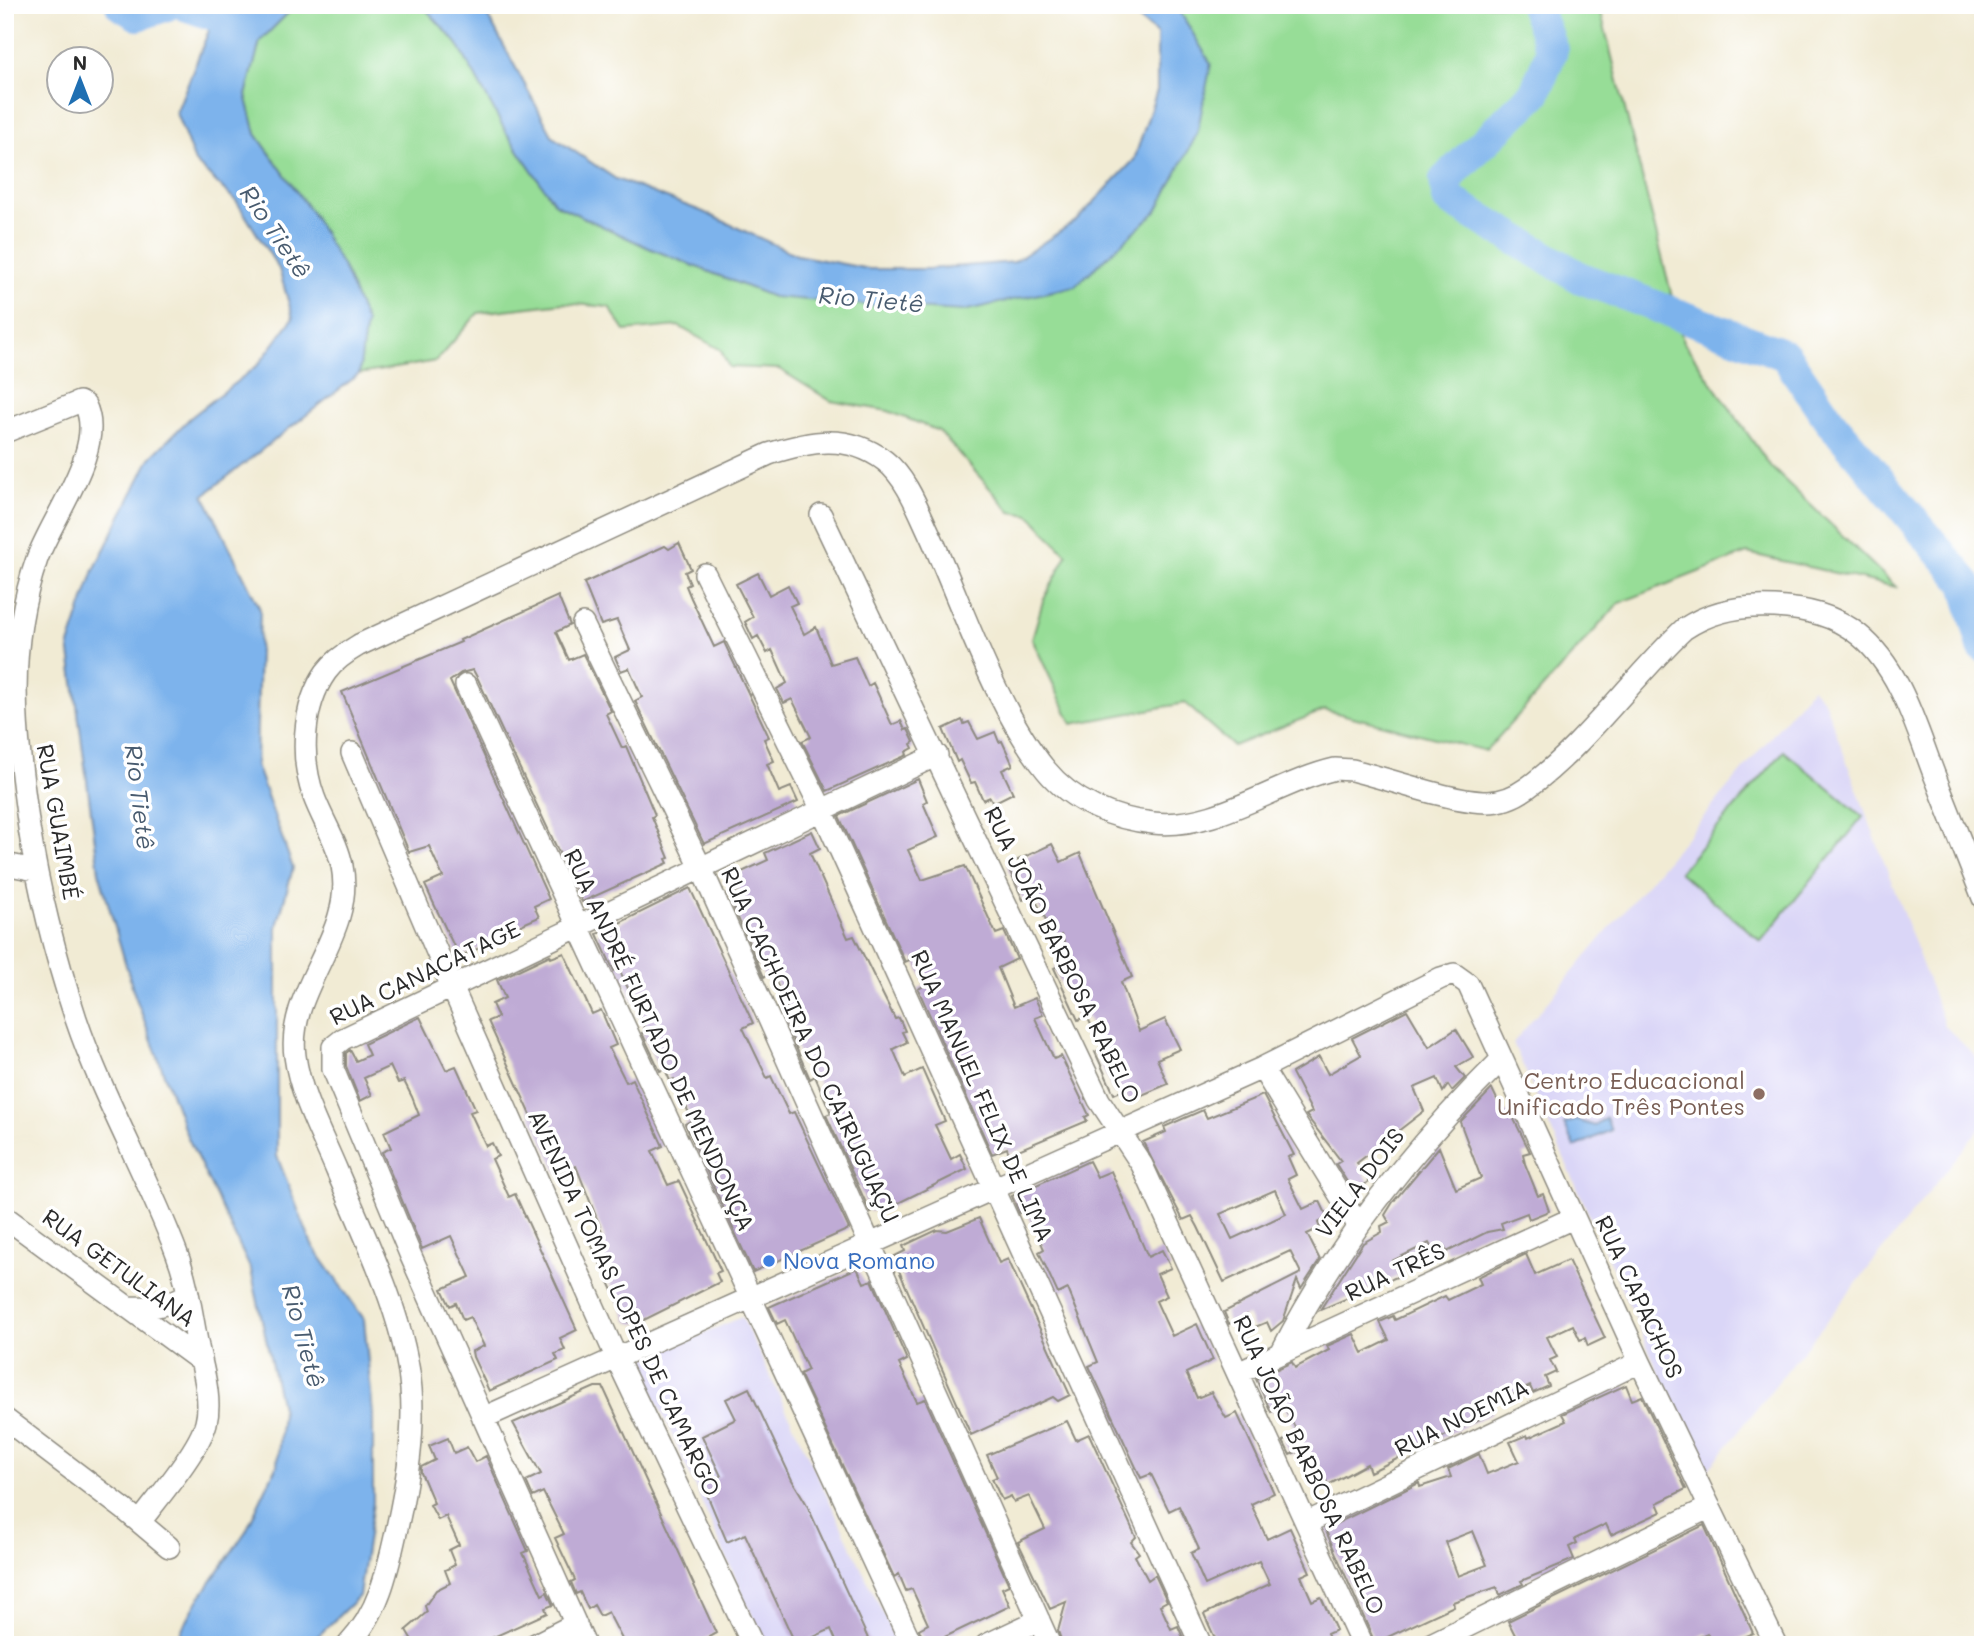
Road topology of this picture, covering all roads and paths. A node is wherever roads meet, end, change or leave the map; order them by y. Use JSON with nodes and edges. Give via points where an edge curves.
{"nodes":[{"id":1,"x":5,"y":432,"type":"edge"},
{"id":2,"x":821,"y":515,"type":"dead end"},
{"id":3,"x":705,"y":574,"type":"dead end"},
{"id":4,"x":583,"y":624,"type":"dead end"},
{"id":5,"x":466,"y":685,"type":"dead end"},
{"id":6,"x":352,"y":754,"type":"dead end"},
{"id":7,"x":937,"y":755,"type":"junction"},
{"id":8,"x":822,"y":810,"type":"junction"},
{"id":9,"x":5,"y":864,"type":"edge"},
{"id":10,"x":35,"y":870,"type":"junction"},
{"id":11,"x":702,"y":870,"type":"junction"},
{"id":12,"x":1983,"y":898,"type":"edge"},
{"id":13,"x":580,"y":926,"type":"junction"},
{"id":14,"x":452,"y":987,"type":"junction"},
{"id":15,"x":1501,"y":1060,"type":"junction"},
{"id":16,"x":1262,"y":1068,"type":"junction"},
{"id":17,"x":1120,"y":1133,"type":"junction"},
{"id":18,"x":995,"y":1188,"type":"junction"},
{"id":19,"x":5,"y":1217,"type":"edge"},
{"id":20,"x":1573,"y":1218,"type":"junction"},
{"id":21,"x":1358,"y":1225,"type":"junction"},
{"id":22,"x":872,"y":1243,"type":"junction"},
{"id":23,"x":187,"y":1294,"type":"junction"},
{"id":24,"x":748,"y":1299,"type":"junction"},
{"id":25,"x":128,"y":1307,"type":"junction"},
{"id":26,"x":1281,"y":1353,"type":"junction"},
{"id":27,"x":617,"y":1359,"type":"junction"},
{"id":28,"x":201,"y":1361,"type":"junction"},
{"id":29,"x":1640,"y":1362,"type":"junction"},
{"id":30,"x":1238,"y":1373,"type":"junction"},
{"id":31,"x":482,"y":1418,"type":"junction"},
{"id":32,"x":5,"y":1419,"type":"edge"},
{"id":33,"x":1710,"y":1507,"type":"junction"},
{"id":34,"x":133,"y":1516,"type":"junction"},
{"id":35,"x":1306,"y":1523,"type":"junction"},
{"id":36,"x":169,"y":1547,"type":"dead end"},
{"id":37,"x":1039,"y":1620,"type":"junction"},
{"id":38,"x":575,"y":1624,"type":"junction"},
{"id":39,"x":755,"y":1643,"type":"edge"},
{"id":40,"x":1771,"y":1643,"type":"edge"},
{"id":41,"x":348,"y":1645,"type":"edge"},
{"id":42,"x":534,"y":1645,"type":"edge"},
{"id":43,"x":585,"y":1645,"type":"edge"},
{"id":44,"x":912,"y":1645,"type":"edge"},
{"id":45,"x":986,"y":1645,"type":"edge"},
{"id":46,"x":1050,"y":1645,"type":"edge"},
{"id":47,"x":1201,"y":1645,"type":"edge"},
{"id":48,"x":1362,"y":1645,"type":"edge"},
{"id":49,"x":1429,"y":1645,"type":"edge"}],
"edges":[{"from":1,"to":10,"type":"street","name":"RUA GUAIMBÉ","via":[[79,402],[85,404],[90,421],[85,457],[38,556],[27,590],[15,653],[15,730]]},
{"from":2,"to":7,"type":"street","name":"RUA JOÃO BARBOSA RABELO"},
{"from":3,"to":8,"type":"street","name":"RUA MANUEL FELIX DE LIMA"},
{"from":4,"to":11,"type":"street","name":"RUA CACHOEIRA DO CAIRUGUAÇU"},
{"from":5,"to":13,"type":"street","name":"RUA ANDRÉ FURTADO DE MENDONÇA"},
{"from":6,"to":14,"type":"street","name":"AVENIDA TOMAS LOPES DE CAMARGO"},
{"from":7,"to":8,"type":"street","name":"RUA CANACATAGE"},
{"from":7,"to":17,"type":"street","name":"RUA JOÃO BARBOSA RABELO","via":[[1099,1100]]},
{"from":8,"to":11,"type":"street","name":"RUA CANACATAGE"},
{"from":8,"to":18,"type":"street","name":"RUA MANUEL FELIX DE LIMA"},
{"from":9,"to":10,"type":"street"},
{"from":10,"to":23,"type":"street","name":"RUA GUAIMBÉ","via":[[77,1020],[178,1257]]},
{"from":11,"to":13,"type":"street","name":"RUA CANACATAGE"},
{"from":11,"to":22,"type":"street","name":"RUA CACHOEIRA DO CAIRUGUAÇU"},
{"from":12,"to":41,"type":"street","via":[[1904,698],[1879,655],[1845,625],[1798,608],[1743,607],[1703,616],[1684,629],[1553,764],[1507,799],[1469,800],[1335,769],[1182,823],[1153,823],[1108,814],[1080,799],[1046,771],[1005,705],[898,474],[867,450],[828,440],[769,454],[359,645],[326,673],[313,699],[306,767],[342,865],[343,890],[328,952],[297,1023],[295,1054],[318,1126],[392,1311],[411,1390],[407,1474],[389,1568],[375,1606]]},
{"from":13,"to":14,"type":"street","name":"RUA CANACATAGE"},
{"from":13,"to":24,"type":"street","name":"RUA ANDRÉ FURTADO DE MENDONÇA"},
{"from":14,"to":27,"type":"street","name":"AVENIDA TOMAS LOPES DE CAMARGO"},
{"from":14,"to":31,"type":"street","name":"RUA CANACATAGE","via":[[343,1039],[333,1047],[332,1060]]},
{"from":15,"to":16,"type":"street","name":"RUA CAPACHOS","via":[[1468,984],[1454,974]]},
{"from":15,"to":20,"type":"street","name":"RUA CAPACHOS"},
{"from":15,"to":21,"type":"street","name":"VIELA DOIS","via":[[1455,1105]]},
{"from":16,"to":17,"type":"street"},
{"from":16,"to":21,"type":"street"},
{"from":17,"to":18,"type":"street"},
{"from":17,"to":30,"type":"street","name":"RUA JOÃO BARBOSA RABELO","via":[[1142,1165]]},
{"from":18,"to":22,"type":"street"},
{"from":18,"to":47,"type":"street","name":"RUA MANUEL FELIX DE LIMA"},
{"from":19,"to":25,"type":"street","name":"RUA GETULIANA"},
{"from":20,"to":26,"type":"street","name":"RUA TRÊS"},
{"from":20,"to":29,"type":"street","name":"RUA CAPACHOS"},
{"from":21,"to":26,"type":"street","name":"VIELA DOIS","via":[[1312,1292]]},
{"from":22,"to":24,"type":"street"},
{"from":22,"to":37,"type":"street","name":"RUA CACHOEIRA DO CAIRUGUAÇU"},
{"from":23,"to":25,"type":"street","via":[[172,1304]]},
{"from":23,"to":28,"type":"street","name":"RUA GUAIMBÉ"},
{"from":24,"to":27,"type":"street"},
{"from":24,"to":44,"type":"street","name":"RUA ANDRÉ FURTADO DE MENDONÇA"},
{"from":25,"to":28,"type":"street","name":"RUA GETULIANA"},
{"from":26,"to":30,"type":"street","name":"RUA TRÊS"},
{"from":27,"to":31,"type":"street"},
{"from":27,"to":39,"type":"street","name":"AVENIDA TOMAS LOPES DE CAMARGO"},
{"from":28,"to":34,"type":"street","name":"RUA GUAIMBÉ","via":[[208,1406],[202,1433]]},
{"from":29,"to":33,"type":"street","name":"RUA CAPACHOS"},
{"from":29,"to":35,"type":"street","name":"RUA NOEMIA"},
{"from":30,"to":35,"type":"street","name":"RUA JOÃO BARBOSA RABELO"},
{"from":31,"to":38,"type":"street","name":"RUA CANACATAGE"},
{"from":32,"to":34,"type":"street"},
{"from":33,"to":40,"type":"street","name":"RUA CAPACHOS"},
{"from":33,"to":49,"type":"street"},
{"from":34,"to":36,"type":"street"},
{"from":35,"to":48,"type":"street","name":"RUA JOÃO BARBOSA RABELO"},
{"from":37,"to":45,"type":"street"},
{"from":37,"to":46,"type":"street","name":"RUA CACHOEIRA DO CAIRUGUAÇU"},
{"from":38,"to":42,"type":"street"},
{"from":38,"to":43,"type":"street","name":"RUA CANACATAGE"}]}
